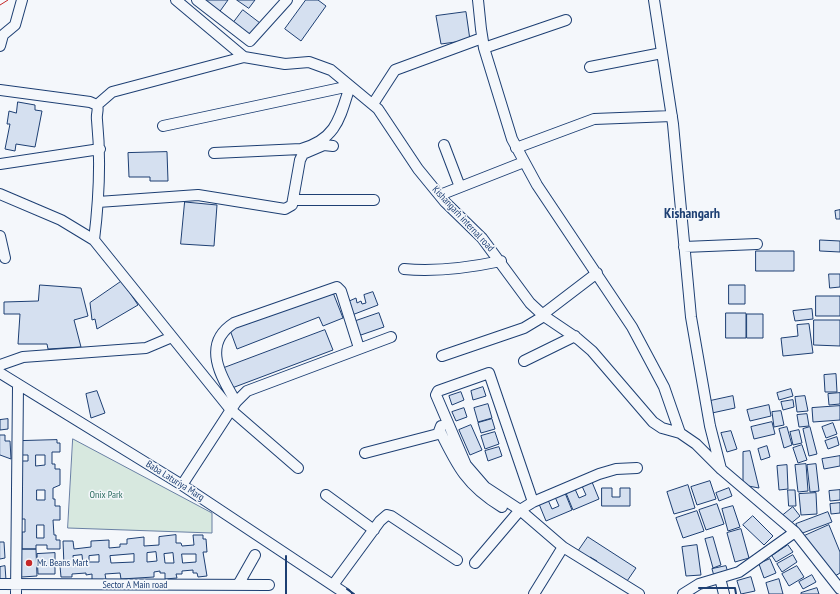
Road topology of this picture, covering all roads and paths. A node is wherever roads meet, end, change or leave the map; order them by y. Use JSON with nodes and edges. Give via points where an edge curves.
{"nodes":[{"id":1,"x":22,"y":0,"type":"edge"},
{"id":2,"x":176,"y":0,"type":"edge"},
{"id":3,"x":197,"y":0,"type":"edge"},
{"id":4,"x":287,"y":0,"type":"edge"},
{"id":5,"x":478,"y":0,"type":"edge"},
{"id":6,"x":654,"y":0,"type":"edge"},
{"id":7,"x":566,"y":20,"type":"dead end"},
{"id":8,"x":483,"y":43,"type":"junction"},
{"id":9,"x":0,"y":46,"type":"edge"},
{"id":10,"x":662,"y":53,"type":"junction"},
{"id":11,"x":244,"y":57,"type":"junction"},
{"id":12,"x":590,"y":67,"type":"dead end"},
{"id":13,"x":350,"y":86,"type":"junction"},
{"id":14,"x":0,"y":90,"type":"edge"},
{"id":15,"x":373,"y":104,"type":"junction"},
{"id":16,"x":96,"y":105,"type":"junction"},
{"id":17,"x":672,"y":116,"type":"junction"},
{"id":18,"x":163,"y":126,"type":"dead end"},
{"id":19,"x":444,"y":145,"type":"dead end"},
{"id":20,"x":333,"y":146,"type":"dead end"},
{"id":21,"x":516,"y":148,"type":"junction"},
{"id":22,"x":100,"y":149,"type":"junction"},
{"id":23,"x":214,"y":153,"type":"dead end"},
{"id":24,"x":524,"y":162,"type":"junction"},
{"id":25,"x":0,"y":164,"type":"edge"},
{"id":26,"x":460,"y":187,"type":"junction"},
{"id":27,"x":0,"y":194,"type":"edge"},
{"id":28,"x":440,"y":196,"type":"junction"},
{"id":29,"x":293,"y":200,"type":"junction"},
{"id":30,"x":374,"y":200,"type":"dead end"},
{"id":31,"x":98,"y":202,"type":"junction"},
{"id":32,"x":0,"y":236,"type":"edge"},
{"id":33,"x":94,"y":240,"type":"junction"},
{"id":34,"x":757,"y":244,"type":"dead end"},
{"id":35,"x":684,"y":247,"type":"junction"},
{"id":36,"x":5,"y":258,"type":"dead end"},
{"id":37,"x":501,"y":261,"type":"junction"},
{"id":38,"x":404,"y":269,"type":"dead end"},
{"id":39,"x":597,"y":274,"type":"junction"},
{"id":40,"x":543,"y":316,"type":"junction"},
{"id":41,"x":574,"y":336,"type":"junction"},
{"id":42,"x":172,"y":337,"type":"junction"},
{"id":43,"x":391,"y":337,"type":"dead end"},
{"id":44,"x":359,"y":348,"type":"junction"},
{"id":45,"x":442,"y":356,"type":"dead end"},
{"id":46,"x":524,"y":361,"type":"dead end"},
{"id":47,"x":0,"y":365,"type":"edge"},
{"id":48,"x":0,"y":374,"type":"edge"},
{"id":49,"x":18,"y":386,"type":"junction"},
{"id":50,"x":432,"y":399,"type":"dead end"},
{"id":51,"x":233,"y":406,"type":"junction"},
{"id":52,"x":440,"y":431,"type":"junction"},
{"id":53,"x":680,"y":433,"type":"junction"},
{"id":54,"x":365,"y":453,"type":"dead end"},
{"id":55,"x":298,"y":468,"type":"dead end"},
{"id":56,"x":637,"y":468,"type":"dead end"},
{"id":57,"x":721,"y":469,"type":"junction"},
{"id":58,"x":182,"y":485,"type":"junction"},
{"id":59,"x":326,"y":495,"type":"dead end"},
{"id":60,"x":533,"y":502,"type":"junction"},
{"id":61,"x":518,"y":513,"type":"junction"},
{"id":62,"x":374,"y":530,"type":"junction"},
{"id":63,"x":795,"y":532,"type":"junction"},
{"id":64,"x":563,"y":547,"type":"junction"},
{"id":65,"x":255,"y":555,"type":"dead end"},
{"id":66,"x":457,"y":560,"type":"dead end"},
{"id":67,"x":475,"y":563,"type":"dead end"},
{"id":68,"x":720,"y":578,"type":"junction"},
{"id":69,"x":0,"y":584,"type":"edge"},
{"id":70,"x":269,"y":584,"type":"dead end"},
{"id":71,"x":238,"y":585,"type":"junction"},
{"id":72,"x":333,"y":585,"type":"junction"},
{"id":73,"x":16,"y":589,"type":"edge"},
{"id":74,"x":58,"y":589,"type":"edge"},
{"id":75,"x":150,"y":589,"type":"edge"},
{"id":76,"x":840,"y":589,"type":"edge"},
{"id":77,"x":346,"y":594,"type":"edge"},
{"id":78,"x":534,"y":594,"type":"edge"},
{"id":79,"x":639,"y":594,"type":"edge"},
{"id":80,"x":683,"y":594,"type":"edge"},
{"id":81,"x":724,"y":594,"type":"edge"}],
"edges":[{"from":1,"to":9,"type":"street","via":[[15,25],[3,35]]},
{"from":2,"to":11,"type":"street"},
{"from":3,"to":4,"type":"street","via":[[250,41]]},
{"from":5,"to":8,"type":"street"},
{"from":6,"to":10,"type":"street"},
{"from":7,"to":8,"type":"street"},
{"from":8,"to":15,"type":"street","via":[[395,70]]},
{"from":8,"to":21,"type":"street","via":[[508,132]]},
{"from":10,"to":12,"type":"street"},
{"from":10,"to":17,"type":"street"},
{"from":11,"to":13,"type":"street","name":"Kishangarh internal road","via":[[285,64],[309,62],[322,65]]},
{"from":11,"to":16,"type":"street","via":[[112,92]]},
{"from":13,"to":15,"type":"street","name":"Kishangarh internal road"},
{"from":13,"to":18,"type":"street"},
{"from":13,"to":23,"type":"street","via":[[337,125],[332,132],[312,146],[302,149]]},
{"from":14,"to":16,"type":"street","via":[[90,102]]},
{"from":15,"to":28,"type":"street","name":"Kishangarh internal road","via":[[388,122],[413,164]]},
{"from":16,"to":22,"type":"street"},
{"from":17,"to":21,"type":"street","via":[[594,119]]},
{"from":17,"to":35,"type":"street"},
{"from":19,"to":26,"type":"street"},
{"from":20,"to":29,"type":"street","via":[[324,145],[303,154]]},
{"from":21,"to":24,"type":"street"},
{"from":22,"to":25,"type":"street"},
{"from":22,"to":31,"type":"street"},
{"from":24,"to":26,"type":"street"},
{"from":24,"to":39,"type":"street"},
{"from":26,"to":28,"type":"street"},
{"from":27,"to":33,"type":"street","via":[[61,220]]},
{"from":28,"to":37,"type":"street","name":"Kishangarh internal road"},
{"from":29,"to":30,"type":"street"},
{"from":29,"to":31,"type":"street","via":[[292,205],[285,209],[198,195]]},
{"from":31,"to":33,"type":"street"},
{"from":32,"to":36,"type":"street"},
{"from":33,"to":42,"type":"street"},
{"from":34,"to":35,"type":"street"},
{"from":35,"to":57,"type":"street","via":[[701,381]]},
{"from":37,"to":38,"type":"street","via":[[457,269]]},
{"from":37,"to":40,"type":"street","name":"Kishangarh internal road","via":[[530,303]]},
{"from":39,"to":40,"type":"street"},
{"from":39,"to":53,"type":"street","via":[[629,321],[653,365]]},
{"from":40,"to":41,"type":"street","name":"Kishangarh internal road"},
{"from":40,"to":45,"type":"street","via":[[524,328]]},
{"from":41,"to":46,"type":"street"},
{"from":41,"to":53,"type":"street","name":"Kishangarh internal road","via":[[600,359],[649,418],[662,428]]},
{"from":42,"to":47,"type":"street","via":[[146,348],[23,357]]},
{"from":42,"to":51,"type":"street"},
{"from":43,"to":44,"type":"street"},
{"from":44,"to":51,"type":"street","via":[[256,386],[247,391]]},
{"from":44,"to":51,"type":"street","via":[[341,291],[337,287],[234,323],[219,340],[216,359]]},
{"from":48,"to":49,"type":"street","name":"Baba Laturiya Marg"},
{"from":49,"to":58,"type":"street","name":"Baba Laturiya Marg"},
{"from":49,"to":73,"type":"street"},
{"from":50,"to":52,"type":"street","via":[[441,421]]},
{"from":51,"to":55,"type":"street"},
{"from":51,"to":58,"type":"street"},
{"from":52,"to":54,"type":"street","via":[[438,434]]},
{"from":52,"to":61,"type":"street","via":[[457,464],[478,491]]},
{"from":53,"to":57,"type":"street","via":[[696,444]]},
{"from":56,"to":60,"type":"street","via":[[616,469],[599,474]]},
{"from":57,"to":63,"type":"street"},
{"from":58,"to":72,"type":"street","name":"Baba Laturiya Marg"},
{"from":59,"to":62,"type":"street"},
{"from":60,"to":61,"type":"street"},
{"from":60,"to":61,"type":"street","via":[[489,373],[442,388],[436,395],[466,465],[484,487]]},
{"from":61,"to":64,"type":"street"},
{"from":61,"to":67,"type":"street"},
{"from":62,"to":66,"type":"street","via":[[387,515],[391,516]]},
{"from":62,"to":72,"type":"street"},
{"from":63,"to":68,"type":"street","via":[[740,572]]},
{"from":63,"to":76,"type":"street"},
{"from":64,"to":78,"type":"street"},
{"from":64,"to":79,"type":"street"},
{"from":65,"to":71,"type":"street"},
{"from":68,"to":80,"type":"street","via":[[699,584]]},
{"from":68,"to":81,"type":"street"},
{"from":69,"to":73,"type":"street","name":"Sector A Main road"},
{"from":70,"to":71,"type":"street","name":"Sector A Main road"},
{"from":71,"to":75,"type":"street","name":"Sector A Main road"},
{"from":72,"to":77,"type":"street","name":"Baba Laturiya Marg"},
{"from":73,"to":74,"type":"street","name":"Sector A Main road"},
{"from":74,"to":75,"type":"street","name":"Sector A Main road"}]}
